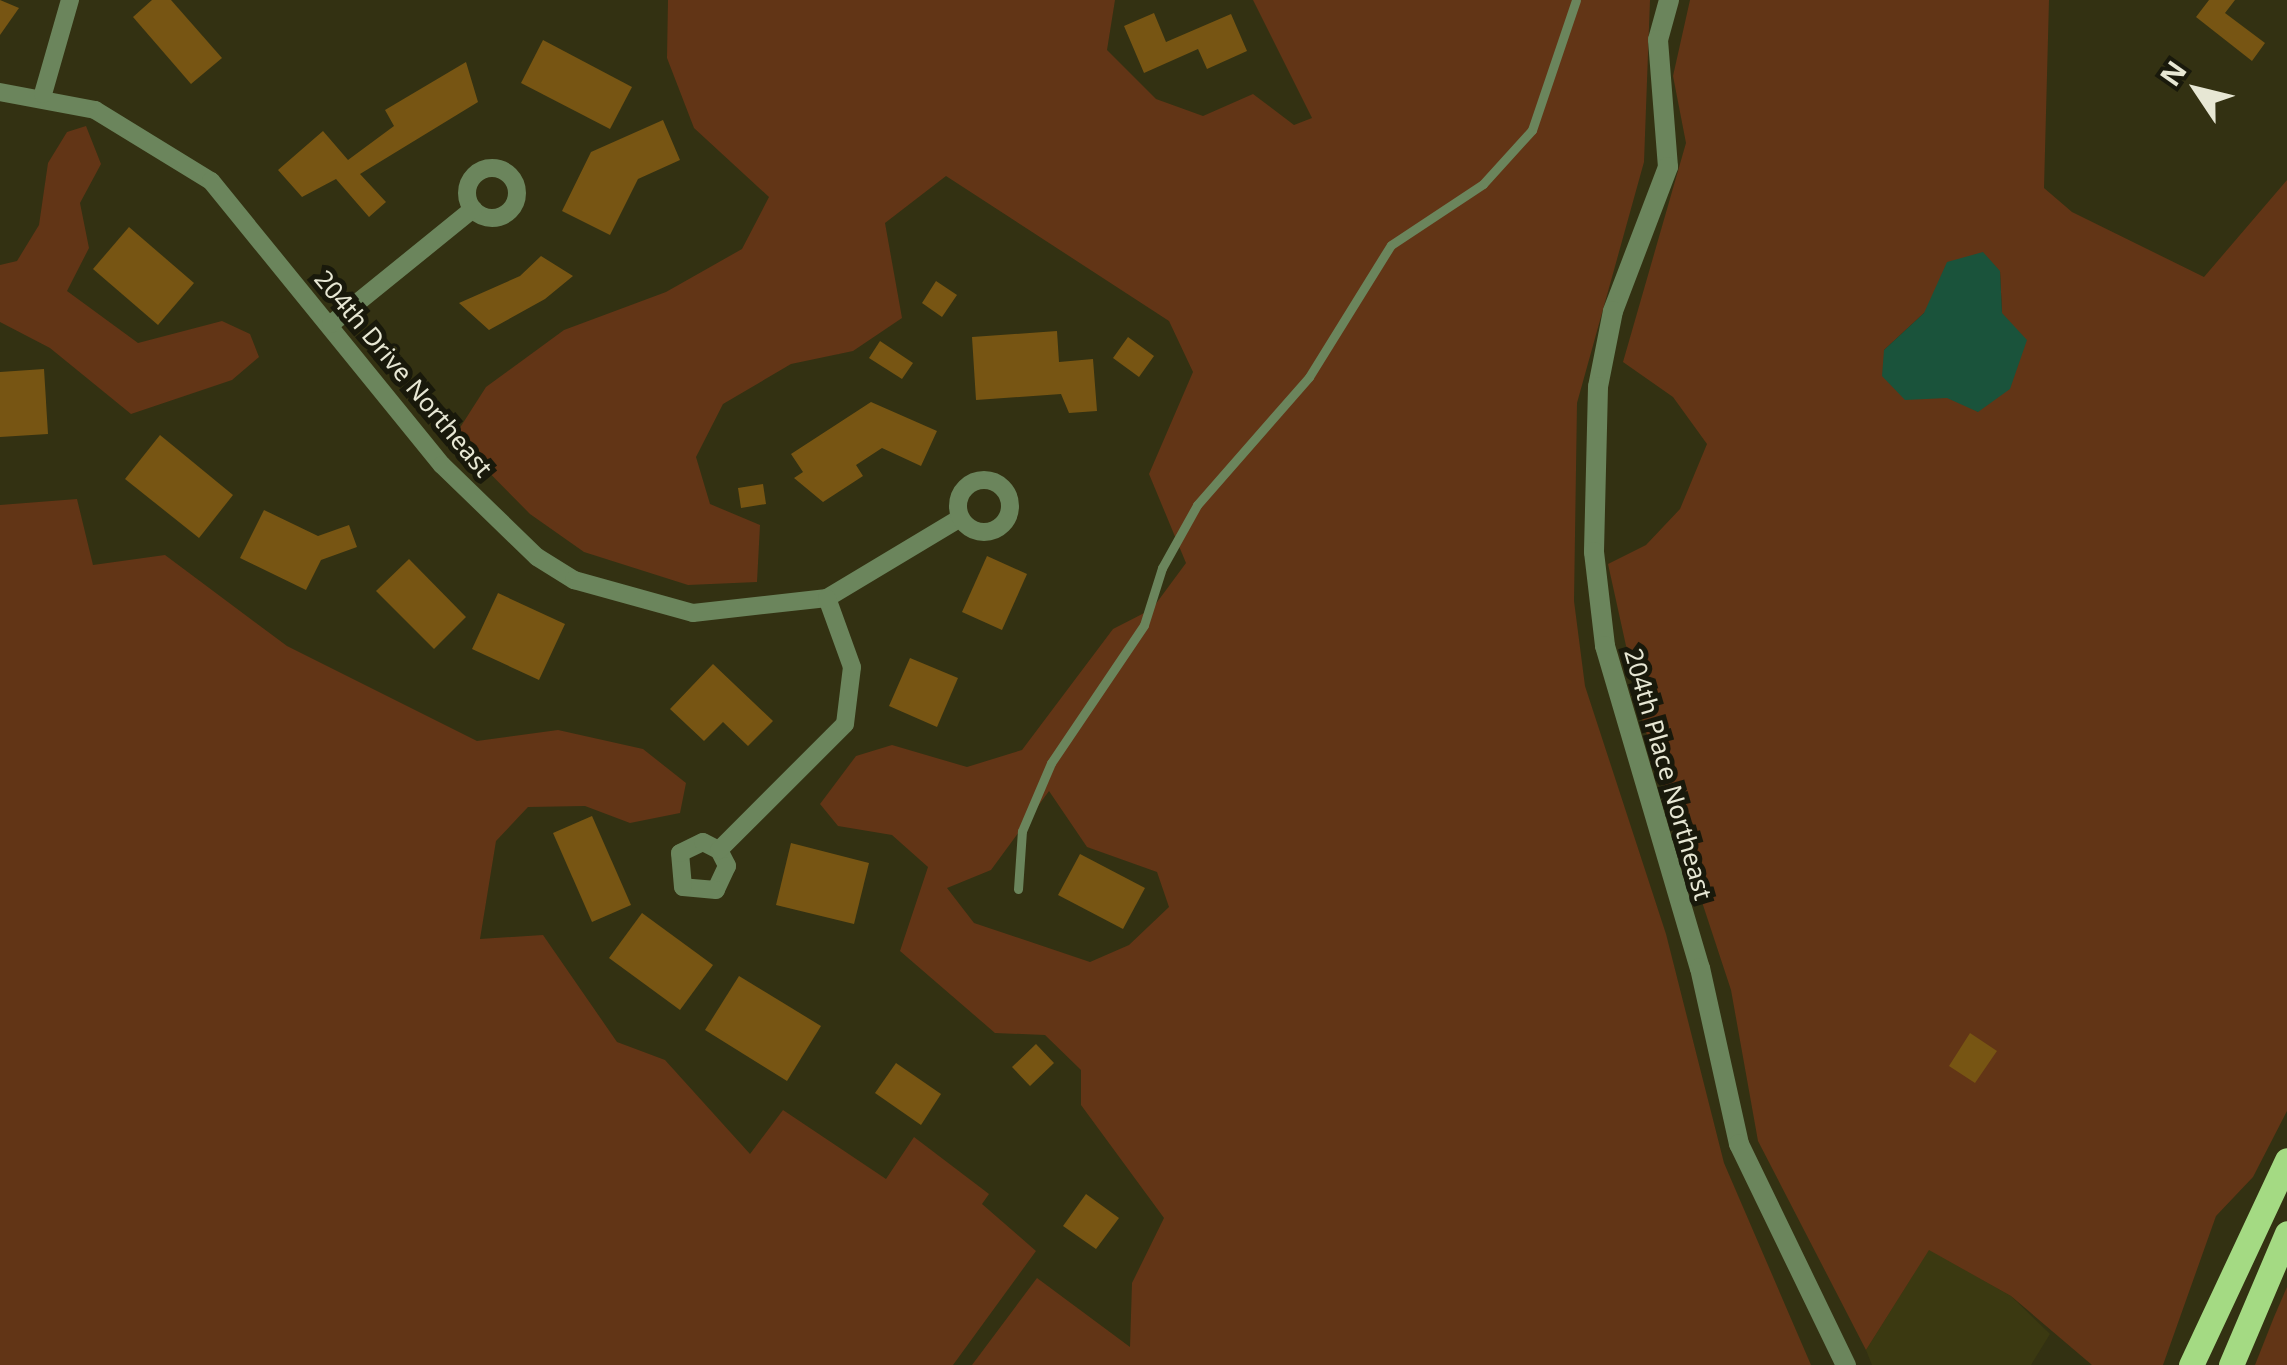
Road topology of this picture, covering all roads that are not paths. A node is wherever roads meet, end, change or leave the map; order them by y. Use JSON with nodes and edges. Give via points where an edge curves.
{"nodes":[{"id":1,"x":70,"y":0,"type":"edge"},
{"id":2,"x":1576,"y":0,"type":"edge"},
{"id":3,"x":1669,"y":0,"type":"edge"},
{"id":4,"x":0,"y":92,"type":"edge"},
{"id":5,"x":43,"y":94,"type":"junction"},
{"id":6,"x":473,"y":209,"type":"dead end"},
{"id":7,"x":331,"y":324,"type":"junction"},
{"id":8,"x":960,"y":518,"type":"dead end"},
{"id":9,"x":828,"y":598,"type":"junction"},
{"id":10,"x":720,"y":850,"type":"dead end"},
{"id":11,"x":1018,"y":889,"type":"dead end"},
{"id":12,"x":2287,"y":1160,"type":"edge"},
{"id":13,"x":2287,"y":1233,"type":"edge"},
{"id":14,"x":1846,"y":1365,"type":"edge"},
{"id":15,"x":2191,"y":1365,"type":"edge"},
{"id":16,"x":2231,"y":1365,"type":"edge"}],
"edges":[{"from":1,"to":5,"type":"street"},
{"from":2,"to":11,"type":"lane","via":[[1532,130],[1482,184],[1391,246],[1308,377],[1198,505],[1162,568],[1144,625],[1052,763],[1022,831]]},
{"from":3,"to":14,"type":"street","name":"204th Place Northeast","via":[[1658,40],[1668,167],[1613,311],[1598,388],[1594,552],[1603,627],[1626,732],[1700,968],[1738,1144]]},
{"from":4,"to":5,"type":"street","name":"204th Drive Northeast"},
{"from":5,"to":7,"type":"street","name":"204th Drive Northeast","via":[[178,154]]},
{"from":6,"to":7,"type":"street"},
{"from":7,"to":9,"type":"street","name":"204th Drive Northeast","via":[[442,465],[536,557],[574,580],[693,612]]},
{"from":8,"to":9,"type":"street","name":"204th Drive Northeast"},
{"from":9,"to":10,"type":"street","via":[[852,667],[845,724]]},
{"from":12,"to":15,"type":"main road"},
{"from":13,"to":16,"type":"main road"}]}
